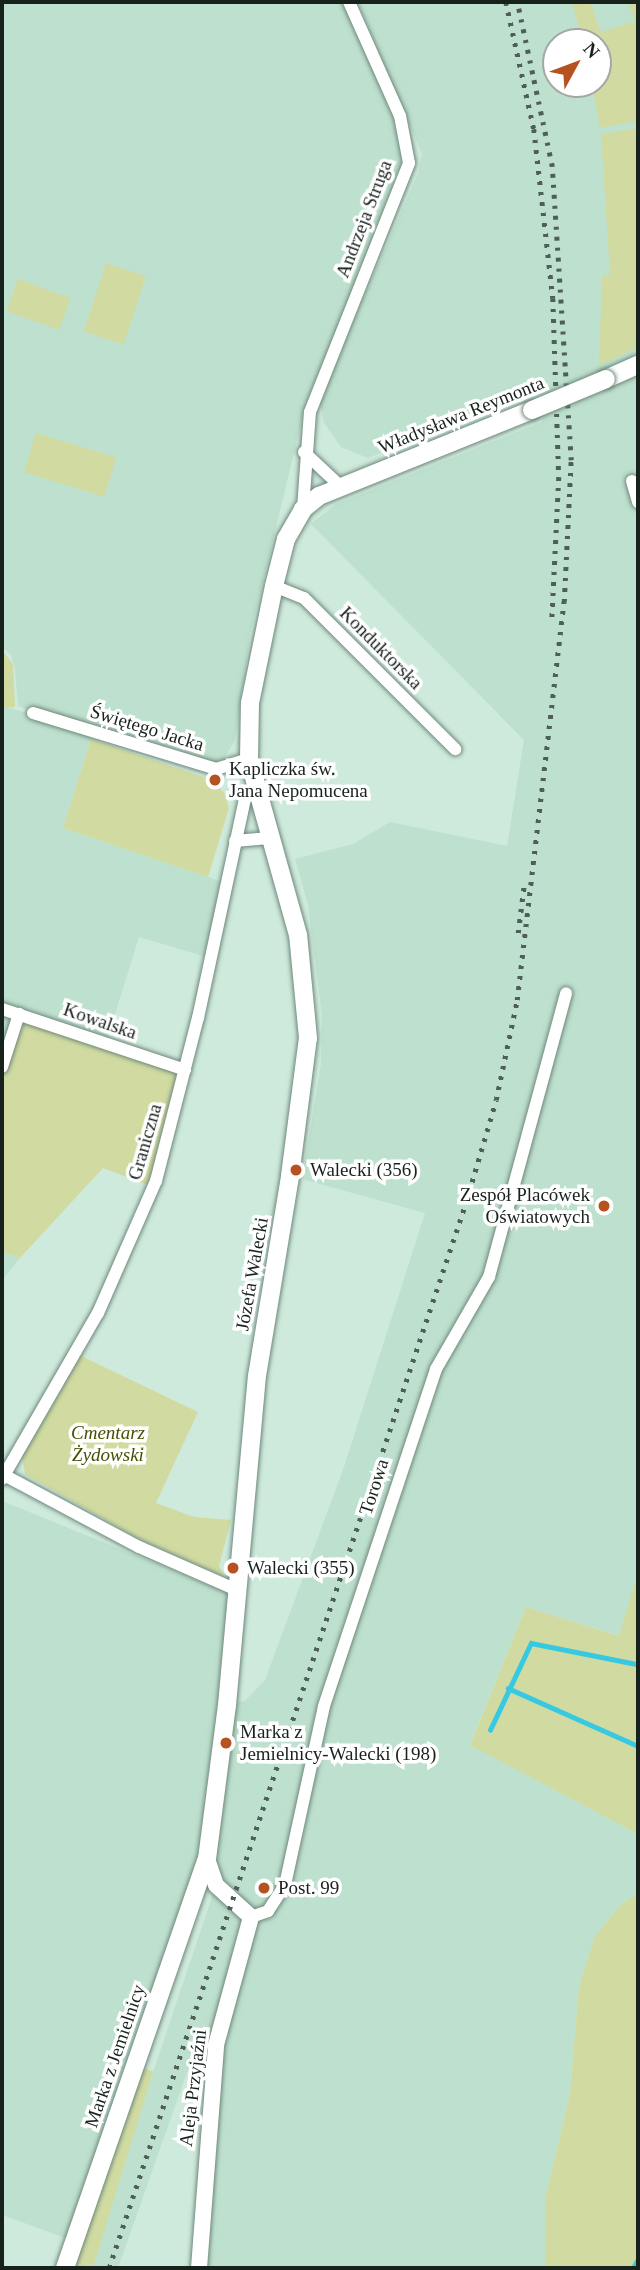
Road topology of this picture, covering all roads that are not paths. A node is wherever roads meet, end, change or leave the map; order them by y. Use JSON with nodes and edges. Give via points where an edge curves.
{"nodes":[{"id":1,"x":349,"y":2,"type":"edge"},
{"id":2,"x":638,"y":365,"type":"edge"},
{"id":3,"x":304,"y":452,"type":"junction"},
{"id":4,"x":632,"y":481,"type":"dead end"},
{"id":5,"x":339,"y":485,"type":"junction"},
{"id":6,"x":638,"y":502,"type":"edge"},
{"id":7,"x":303,"y":509,"type":"junction"},
{"id":8,"x":274,"y":586,"type":"junction"},
{"id":9,"x":250,"y":703,"type":"joint"},
{"id":10,"x":33,"y":713,"type":"dead end"},
{"id":11,"x":455,"y":748,"type":"dead end"},
{"id":12,"x":249,"y":759,"type":"junction"},
{"id":13,"x":257,"y":792,"type":"junction"},
{"id":14,"x":272,"y":838,"type":"junction"},
{"id":15,"x":235,"y":841,"type":"junction"},
{"id":16,"x":566,"y":993,"type":"dead end"},
{"id":17,"x":2,"y":1009,"type":"edge"},
{"id":18,"x":19,"y":1014,"type":"junction"},
{"id":19,"x":2,"y":1067,"type":"edge"},
{"id":20,"x":185,"y":1070,"type":"junction"},
{"id":21,"x":3,"y":1477,"type":"edge"},
{"id":22,"x":237,"y":1590,"type":"junction"},
{"id":23,"x":207,"y":1859,"type":"junction"},
{"id":24,"x":251,"y":1917,"type":"junction"},
{"id":25,"x":65,"y":2268,"type":"edge"},
{"id":26,"x":199,"y":2268,"type":"edge"}],
"edges":[{"from":1,"to":3,"type":"street","name":"Andrzeja Struga","via":[[400,116],[410,163],[310,412]]},
{"from":2,"to":5,"type":"main road","name":"Władysława Reymonta","bridge":true},
{"from":3,"to":5,"type":"street"},
{"from":3,"to":7,"type":"street","name":"Andrzeja Struga"},
{"from":4,"to":6,"type":"street"},
{"from":5,"to":7,"type":"main road","name":"Władysława Reymonta"},
{"from":7,"to":8,"type":"main road","name":"Andrzeja Struga","via":[[286,539]]},
{"from":8,"to":9,"type":"main road","name":"Andrzeja Struga"},
{"from":8,"to":11,"type":"street","name":"Konduktorska","via":[[304,598]]},
{"from":9,"to":12,"type":"main road","name":"Józefa Walecki"},
{"from":10,"to":12,"type":"street","name":"Świętego Jacka","via":[[216,769]]},
{"from":12,"to":13,"type":"main road","name":"Józefa Walecki"},
{"from":13,"to":14,"type":"main road","name":"Józefa Walecki"},
{"from":13,"to":15,"type":"street","name":"Graniczna","via":[[245,798]]},
{"from":14,"to":15,"type":"street"},
{"from":14,"to":22,"type":"main road","name":"Józefa Walecki","via":[[298,935],[308,1038],[257,1376]]},
{"from":15,"to":20,"type":"street","name":"Graniczna"},
{"from":16,"to":24,"type":"street","name":"Torowa","via":[[489,1278],[436,1369],[324,1706],[285,1885],[268,1911]]},
{"from":17,"to":18,"type":"street","name":"Kowalska"},
{"from":18,"to":19,"type":"street"},
{"from":18,"to":20,"type":"street","name":"Kowalska"},
{"from":20,"to":21,"type":"street","name":"Graniczna","via":[[156,1181],[125,1258]]},
{"from":21,"to":22,"type":"street","via":[[139,1547]]},
{"from":22,"to":23,"type":"main road","name":"Józefa Walecki"},
{"from":23,"to":24,"type":"street","via":[[216,1885]]},
{"from":23,"to":25,"type":"main road","name":"Marka z Jemielnicy"},
{"from":24,"to":26,"type":"street","name":"Aleja Przyjaźni","via":[[216,2045]]}]}
